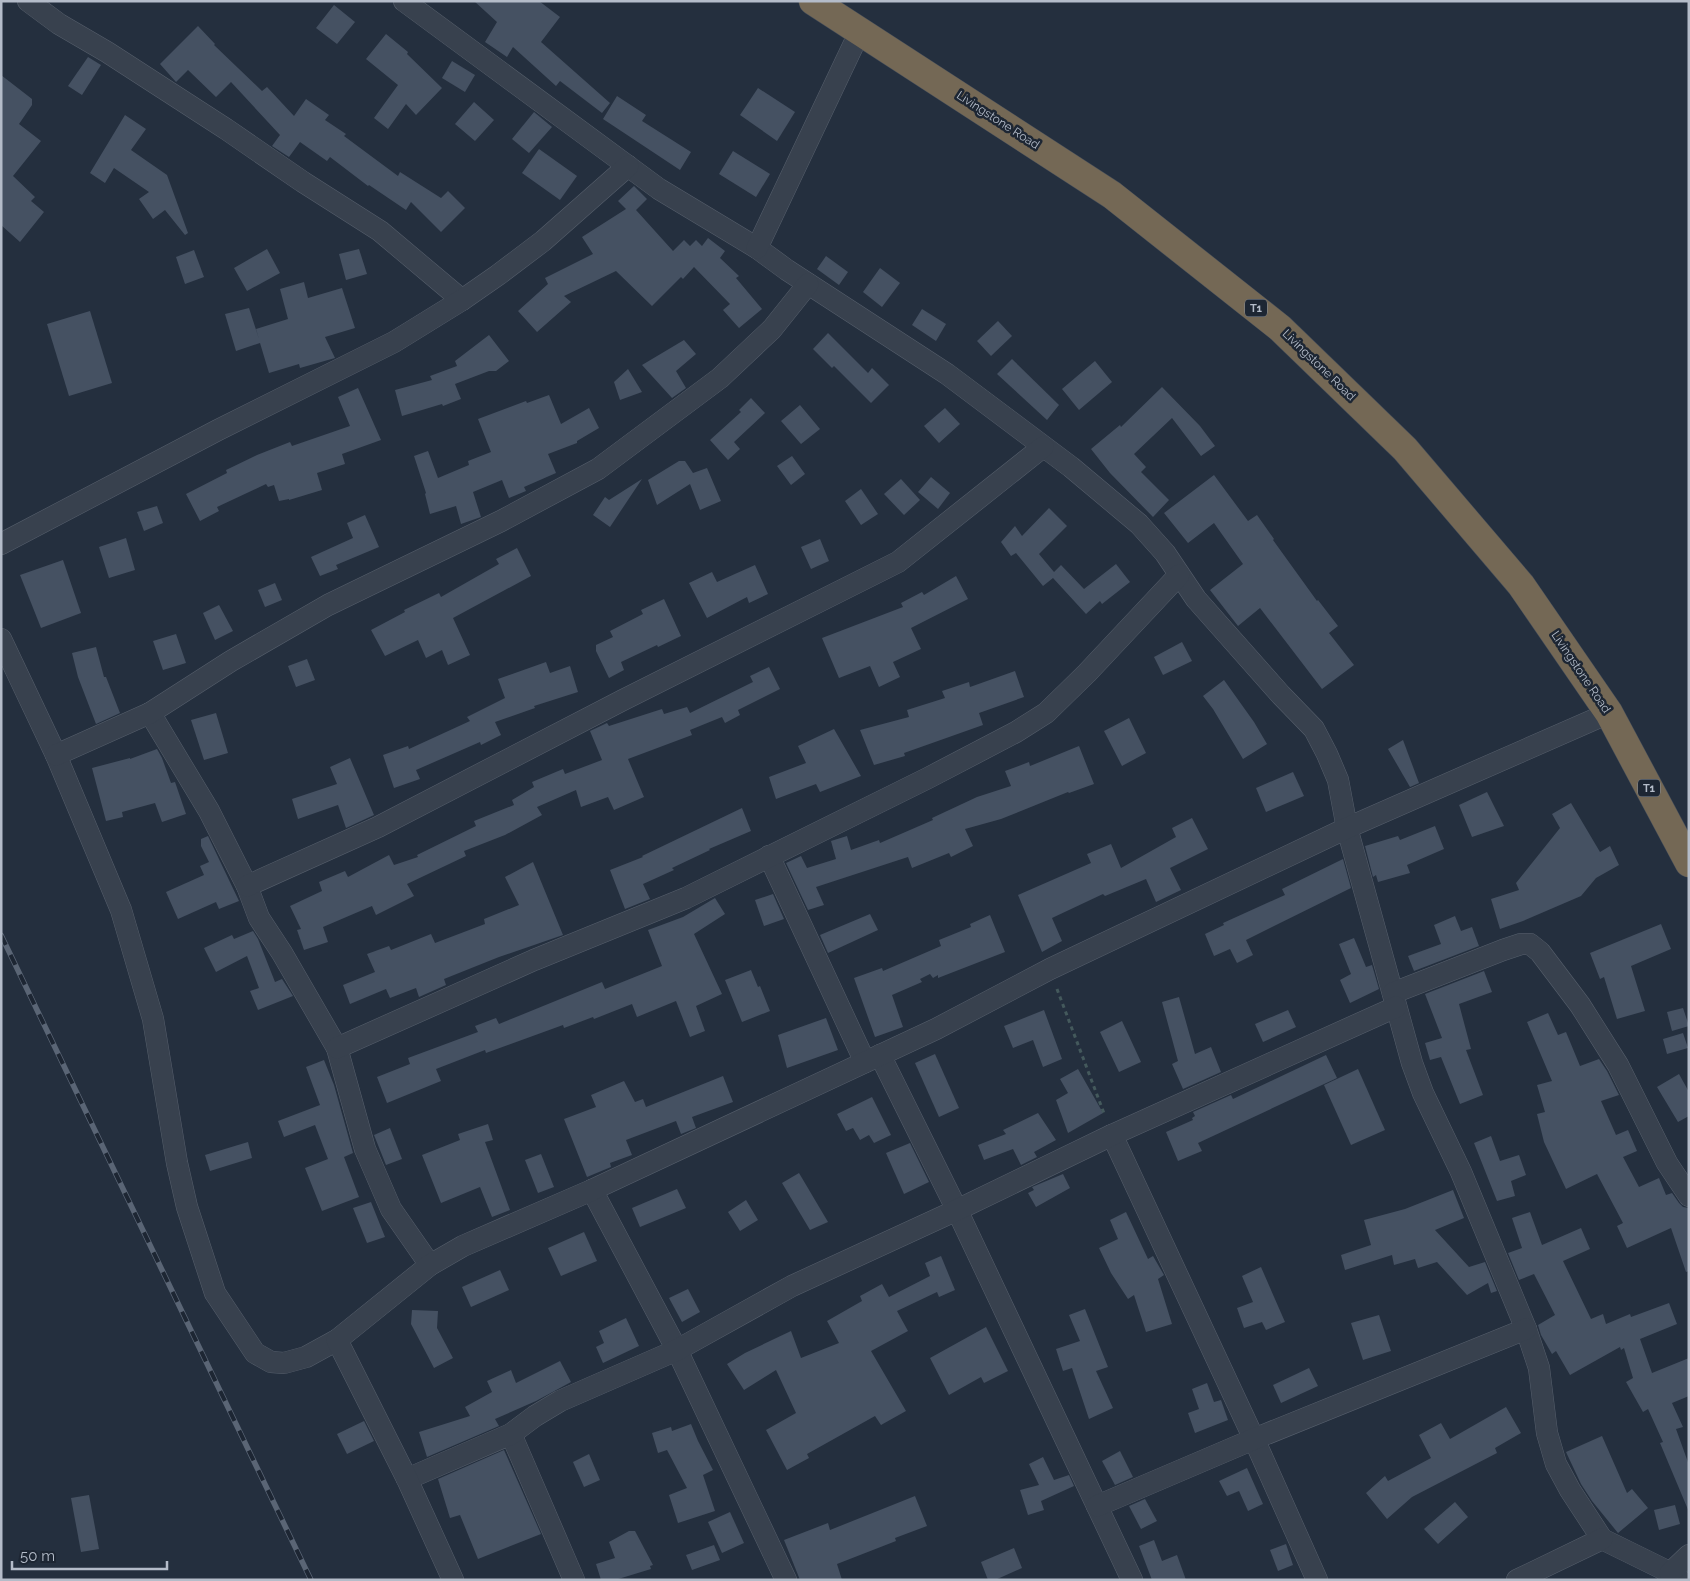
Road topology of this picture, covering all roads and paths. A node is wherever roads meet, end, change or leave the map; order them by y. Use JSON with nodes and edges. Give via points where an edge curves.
{"nodes":[{"id":1,"x":28,"y":1,"type":"edge"},
{"id":2,"x":404,"y":1,"type":"edge"},
{"id":3,"x":813,"y":1,"type":"edge"},
{"id":4,"x":860,"y":31,"type":"junction"},
{"id":5,"x":628,"y":166,"type":"junction"},
{"id":6,"x":757,"y":248,"type":"junction"},
{"id":7,"x":808,"y":284,"type":"junction"},
{"id":8,"x":462,"y":300,"type":"junction"},
{"id":9,"x":1043,"y":448,"type":"junction"},
{"id":10,"x":1,"y":544,"type":"edge"},
{"id":11,"x":1179,"y":575,"type":"junction"},
{"id":12,"x":1,"y":639,"type":"edge"},
{"id":13,"x":150,"y":713,"type":"junction"},
{"id":14,"x":1610,"y":713,"type":"junction"},
{"id":15,"x":56,"y":755,"type":"junction"},
{"id":16,"x":1347,"y":828,"type":"junction"},
{"id":17,"x":769,"y":856,"type":"junction"},
{"id":18,"x":1689,"y":863,"type":"edge"},
{"id":19,"x":247,"y":886,"type":"junction"},
{"id":20,"x":1050,"y":969,"type":"junction"},
{"id":21,"x":1395,"y":1000,"type":"junction"},
{"id":22,"x":337,"y":1048,"type":"junction"},
{"id":23,"x":873,"y":1058,"type":"junction"},
{"id":24,"x":1112,"y":1135,"type":"junction"},
{"id":25,"x":592,"y":1190,"type":"junction"},
{"id":26,"x":1689,"y":1196,"type":"edge"},
{"id":27,"x":957,"y":1210,"type":"junction"},
{"id":28,"x":430,"y":1265,"type":"junction"},
{"id":29,"x":1526,"y":1329,"type":"junction"},
{"id":30,"x":337,"y":1340,"type":"junction"},
{"id":31,"x":677,"y":1350,"type":"junction"},
{"id":32,"x":511,"y":1434,"type":"junction"},
{"id":33,"x":1254,"y":1439,"type":"junction"},
{"id":34,"x":407,"y":1479,"type":"junction"},
{"id":35,"x":1097,"y":1506,"type":"junction"},
{"id":36,"x":1602,"y":1539,"type":"junction"},
{"id":37,"x":1689,"y":1555,"type":"edge"},
{"id":38,"x":1675,"y":1577,"type":"edge"},
{"id":39,"x":453,"y":1580,"type":"edge"},
{"id":40,"x":574,"y":1580,"type":"edge"},
{"id":41,"x":786,"y":1580,"type":"edge"},
{"id":42,"x":1132,"y":1580,"type":"edge"},
{"id":43,"x":1317,"y":1580,"type":"edge"},
{"id":44,"x":1517,"y":1580,"type":"edge"}],
"edges":[{"from":1,"to":8,"type":"street","via":[[380,230]]},
{"from":2,"to":5,"type":"street"},
{"from":3,"to":4,"type":"highway","name":"Livingstone Road","number":"T1"},
{"from":4,"to":6,"type":"street"},
{"from":4,"to":14,"type":"highway","name":"Livingstone Road","number":"T1","via":[[1112,195],[1280,328],[1405,449],[1521,585]]},
{"from":5,"to":6,"type":"street","via":[[659,189]]},
{"from":5,"to":8,"type":"street","via":[[543,241]]},
{"from":6,"to":7,"type":"street"},
{"from":7,"to":9,"type":"street","via":[[947,374]]},
{"from":7,"to":13,"type":"street","via":[[772,329],[720,378],[598,469],[501,521],[328,605]]},
{"from":8,"to":10,"type":"street","via":[[394,342]]},
{"from":9,"to":11,"type":"street","via":[[1139,524],[1165,553]]},
{"from":9,"to":19,"type":"street","via":[[898,562],[378,827]]},
{"from":11,"to":16,"type":"street","via":[[1196,599],[1314,730],[1338,780]]},
{"from":11,"to":17,"type":"street","via":[[1046,713],[928,778]]},
{"from":12,"to":15,"type":"street"},
{"from":13,"to":15,"type":"street"},
{"from":13,"to":19,"type":"street","via":[[209,811]]},
{"from":14,"to":16,"type":"street"},
{"from":14,"to":18,"type":"highway","name":"Livingstone Road","number":"T1"},
{"from":15,"to":30,"type":"street","via":[[121,910],[136,956],[153,1019],[186,1207],[215,1293],[255,1353],[271,1362],[284,1363],[306,1357]]},
{"from":16,"to":20,"type":"street"},
{"from":16,"to":21,"type":"street"},
{"from":17,"to":22,"type":"street","via":[[686,898],[534,960]]},
{"from":17,"to":23,"type":"street"},
{"from":19,"to":22,"type":"street","via":[[259,918]]},
{"from":20,"to":23,"type":"street"},
{"from":20,"to":24,"type":"path"},
{"from":21,"to":24,"type":"street"},
{"from":21,"to":26,"type":"street","via":[[1503,950],[1530,944],[1540,952],[1580,1005],[1618,1065],[1667,1163]]},
{"from":21,"to":29,"type":"street","via":[[1423,1093],[1461,1172]]},
{"from":22,"to":28,"type":"street","via":[[365,1149],[392,1209]]},
{"from":23,"to":25,"type":"street"},
{"from":23,"to":27,"type":"street"},
{"from":24,"to":27,"type":"street"},
{"from":24,"to":33,"type":"street"},
{"from":25,"to":28,"type":"street","via":[[463,1246]]},
{"from":25,"to":31,"type":"street"},
{"from":27,"to":31,"type":"street","via":[[792,1286]]},
{"from":27,"to":35,"type":"street"},
{"from":28,"to":30,"type":"street"},
{"from":29,"to":33,"type":"street"},
{"from":29,"to":36,"type":"street","via":[[1538,1368],[1546,1433],[1556,1464]]},
{"from":30,"to":34,"type":"street"},
{"from":31,"to":32,"type":"street","via":[[560,1401]]},
{"from":31,"to":41,"type":"street"},
{"from":32,"to":34,"type":"street"},
{"from":32,"to":40,"type":"street"},
{"from":33,"to":35,"type":"street"},
{"from":33,"to":43,"type":"street"},
{"from":34,"to":39,"type":"street"},
{"from":35,"to":42,"type":"street"},
{"from":36,"to":38,"type":"street"},
{"from":36,"to":44,"type":"street"},
{"from":37,"to":38,"type":"street"}]}
